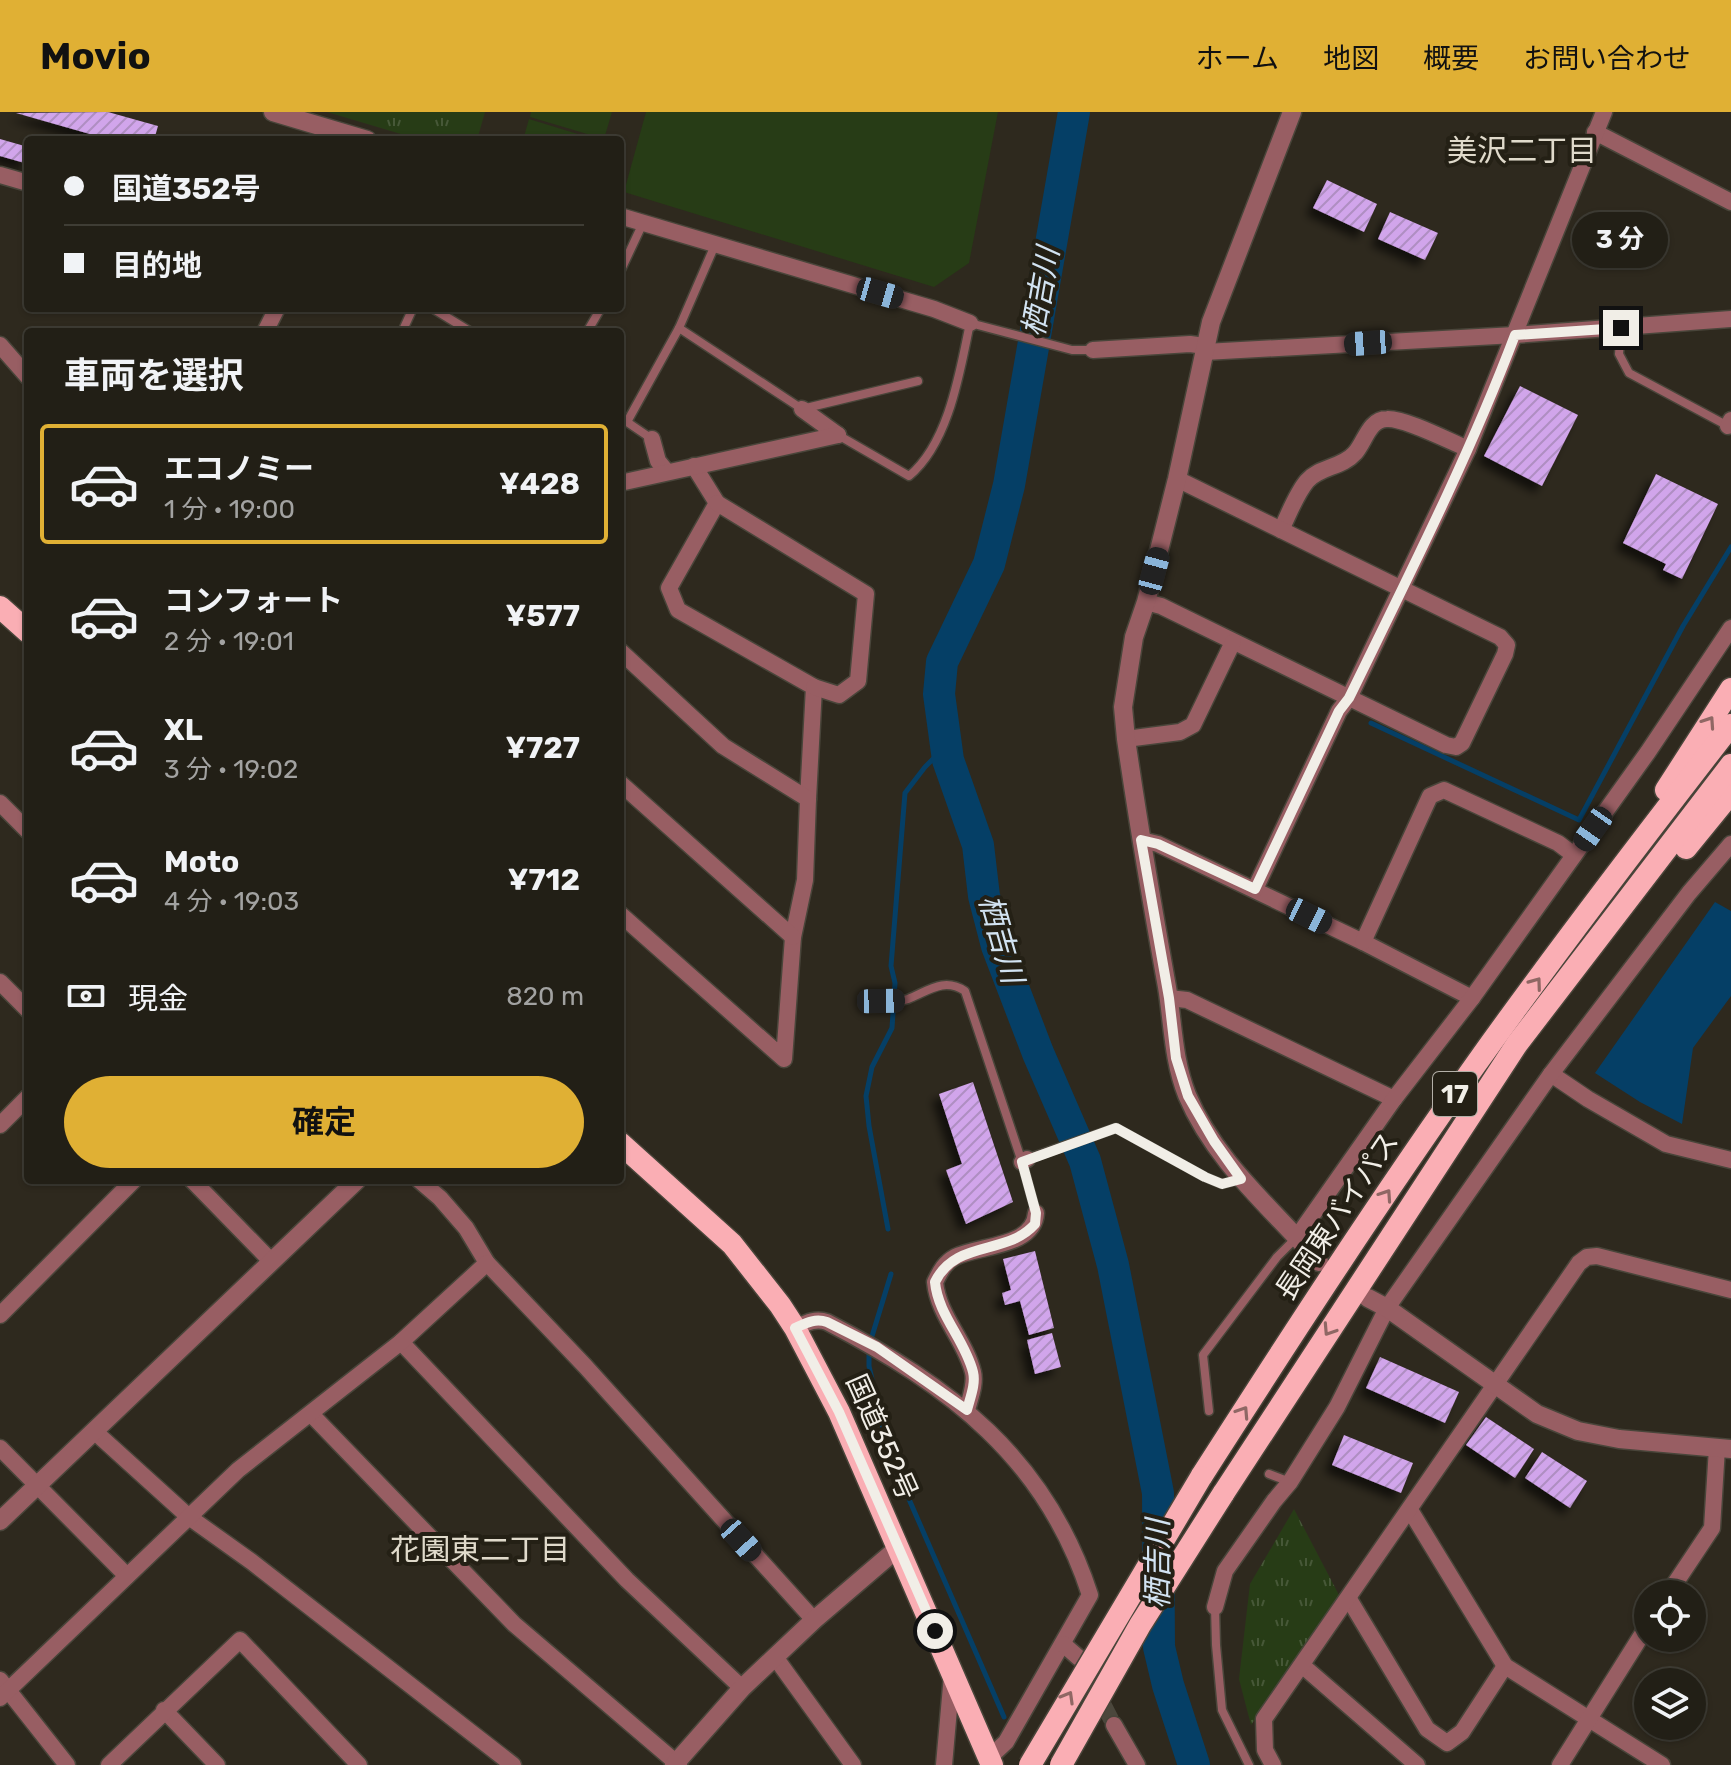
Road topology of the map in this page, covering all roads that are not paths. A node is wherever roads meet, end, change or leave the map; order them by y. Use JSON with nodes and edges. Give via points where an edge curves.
{"nodes":[{"id":1,"x":273,"y":112,"type":"edge"},
{"id":2,"x":1292,"y":112,"type":"edge"},
{"id":3,"x":1604,"y":112,"type":"edge"},
{"id":4,"x":1595,"y":132,"type":"junction"},
{"id":5,"x":354,"y":136,"type":"edge"},
{"id":6,"x":0,"y":175,"type":"edge"},
{"id":7,"x":24,"y":182,"type":"edge"},
{"id":8,"x":1731,"y":202,"type":"edge"},
{"id":9,"x":624,"y":217,"type":"edge"},
{"id":10,"x":643,"y":223,"type":"junction"},
{"id":11,"x":715,"y":245,"type":"junction"},
{"id":12,"x":624,"y":263,"type":"edge"},
{"id":13,"x":438,"y":312,"type":"edge"},
{"id":14,"x":1731,"y":319,"type":"edge"},
{"id":15,"x":977,"y":326,"type":"junction"},
{"id":16,"x":464,"y":328,"type":"edge"},
{"id":17,"x":679,"y":328,"type":"junction"},
{"id":18,"x":1621,"y":328,"type":"junction"},
{"id":19,"x":1515,"y":335,"type":"junction"},
{"id":20,"x":0,"y":345,"type":"edge"},
{"id":21,"x":1205,"y":349,"type":"junction"},
{"id":22,"x":1093,"y":350,"type":"joint"},
{"id":23,"x":24,"y":372,"type":"edge"},
{"id":24,"x":918,"y":381,"type":"dead end"},
{"id":25,"x":802,"y":409,"type":"junction"},
{"id":26,"x":624,"y":420,"type":"edge"},
{"id":27,"x":1730,"y":423,"type":"edge"},
{"id":28,"x":838,"y":435,"type":"junction"},
{"id":29,"x":652,"y":439,"type":"joint"},
{"id":30,"x":1468,"y":449,"type":"junction"},
{"id":31,"x":694,"y":466,"type":"junction"},
{"id":32,"x":667,"y":472,"type":"junction"},
{"id":33,"x":1177,"y":479,"type":"junction"},
{"id":34,"x":624,"y":482,"type":"edge"},
{"id":35,"x":717,"y":503,"type":"junction"},
{"id":36,"x":1281,"y":530,"type":"junction"},
{"id":37,"x":1402,"y":590,"type":"junction"},
{"id":38,"x":1146,"y":602,"type":"junction"},
{"id":39,"x":0,"y":607,"type":"edge"},
{"id":40,"x":24,"y":623,"type":"edge"},
{"id":41,"x":1731,"y":628,"type":"edge"},
{"id":42,"x":1233,"y":642,"type":"junction"},
{"id":43,"x":624,"y":655,"type":"edge"},
{"id":44,"x":814,"y":687,"type":"junction"},
{"id":45,"x":1731,"y":689,"type":"edge"},
{"id":46,"x":1349,"y":698,"type":"junction"},
{"id":47,"x":1731,"y":725,"type":"edge"},
{"id":48,"x":1126,"y":739,"type":"junction"},
{"id":49,"x":1731,"y":765,"type":"edge"},
{"id":50,"x":624,"y":787,"type":"edge"},
{"id":51,"x":1731,"y":793,"type":"edge"},
{"id":52,"x":808,"y":799,"type":"junction"},
{"id":53,"x":0,"y":803,"type":"edge"},
{"id":54,"x":24,"y":827,"type":"edge"},
{"id":55,"x":1141,"y":840,"type":"junction"},
{"id":56,"x":1731,"y":844,"type":"edge"},
{"id":57,"x":1574,"y":855,"type":"junction"},
{"id":58,"x":1608,"y":883,"type":"junction"},
{"id":59,"x":1255,"y":889,"type":"junction"},
{"id":60,"x":624,"y":918,"type":"edge"},
{"id":61,"x":793,"y":937,"type":"junction"},
{"id":62,"x":1363,"y":942,"type":"junction"},
{"id":63,"x":0,"y":982,"type":"edge"},
{"id":64,"x":1169,"y":998,"type":"junction"},
{"id":65,"x":1472,"y":998,"type":"junction"},
{"id":66,"x":881,"y":1001,"type":"dead end"},
{"id":67,"x":24,"y":1006,"type":"edge"},
{"id":68,"x":1551,"y":1074,"type":"junction"},
{"id":69,"x":1394,"y":1099,"type":"junction"},
{"id":70,"x":24,"y":1101,"type":"edge"},
{"id":71,"x":0,"y":1125,"type":"edge"},
{"id":72,"x":1451,"y":1146,"type":"junction"},
{"id":73,"x":624,"y":1147,"type":"edge"},
{"id":74,"x":1024,"y":1160,"type":"junction"},
{"id":75,"x":1731,"y":1160,"type":"edge"},
{"id":76,"x":1241,"y":1179,"type":"junction"},
{"id":77,"x":130,"y":1184,"type":"edge"},
{"id":78,"x":196,"y":1184,"type":"edge"},
{"id":79,"x":353,"y":1184,"type":"edge"},
{"id":80,"x":424,"y":1184,"type":"edge"},
{"id":81,"x":1036,"y":1213,"type":"joint"},
{"id":82,"x":1297,"y":1237,"type":"junction"},
{"id":83,"x":272,"y":1262,"type":"junction"},
{"id":84,"x":1319,"y":1262,"type":"dead end"},
{"id":85,"x":487,"y":1263,"type":"junction"},
{"id":86,"x":1731,"y":1290,"type":"edge"},
{"id":87,"x":1368,"y":1298,"type":"dead end"},
{"id":88,"x":1387,"y":1308,"type":"junction"},
{"id":89,"x":0,"y":1315,"type":"edge"},
{"id":90,"x":795,"y":1328,"type":"junction"},
{"id":91,"x":401,"y":1342,"type":"junction"},
{"id":92,"x":1494,"y":1383,"type":"junction"},
{"id":93,"x":967,"y":1410,"type":"junction"},
{"id":94,"x":1209,"y":1411,"type":"dead end"},
{"id":95,"x":311,"y":1414,"type":"junction"},
{"id":96,"x":94,"y":1431,"type":"junction"},
{"id":97,"x":0,"y":1448,"type":"edge"},
{"id":98,"x":1724,"y":1448,"type":"edge"},
{"id":99,"x":1269,"y":1474,"type":"dead end"},
{"id":100,"x":1290,"y":1482,"type":"junction"},
{"id":101,"x":37,"y":1486,"type":"junction"},
{"id":102,"x":1410,"y":1510,"type":"junction"},
{"id":103,"x":189,"y":1517,"type":"junction"},
{"id":104,"x":0,"y":1521,"type":"edge"},
{"id":105,"x":898,"y":1548,"type":"junction"},
{"id":106,"x":127,"y":1576,"type":"junction"},
{"id":107,"x":1677,"y":1580,"type":"edge"},
{"id":108,"x":1349,"y":1599,"type":"junction"},
{"id":109,"x":1215,"y":1607,"type":"joint"},
{"id":110,"x":814,"y":1620,"type":"junction"},
{"id":111,"x":1063,"y":1644,"type":"junction"},
{"id":112,"x":1634,"y":1648,"type":"edge"},
{"id":113,"x":775,"y":1657,"type":"junction"},
{"id":114,"x":1079,"y":1658,"type":"tunnel mouth"},
{"id":115,"x":1303,"y":1666,"type":"junction"},
{"id":116,"x":1505,"y":1666,"type":"junction"},
{"id":117,"x":952,"y":1674,"type":"junction"},
{"id":118,"x":742,"y":1688,"type":"junction"},
{"id":119,"x":3,"y":1690,"type":"edge"},
{"id":120,"x":164,"y":1710,"type":"junction"},
{"id":121,"x":1589,"y":1720,"type":"junction"},
{"id":122,"x":1114,"y":1725,"type":"tunnel mouth"},
{"id":123,"x":984,"y":1763,"type":"edge"},
{"id":124,"x":677,"y":1764,"type":"edge"},
{"id":125,"x":67,"y":1765,"type":"edge"},
{"id":126,"x":109,"y":1765,"type":"edge"},
{"id":127,"x":217,"y":1765,"type":"edge"},
{"id":128,"x":359,"y":1765,"type":"edge"},
{"id":129,"x":513,"y":1765,"type":"edge"},
{"id":130,"x":853,"y":1765,"type":"edge"},
{"id":131,"x":944,"y":1765,"type":"edge"},
{"id":132,"x":1030,"y":1765,"type":"edge"},
{"id":133,"x":1061,"y":1765,"type":"edge"},
{"id":134,"x":1137,"y":1765,"type":"edge"},
{"id":135,"x":1249,"y":1765,"type":"edge"},
{"id":136,"x":1273,"y":1765,"type":"edge"},
{"id":137,"x":1417,"y":1765,"type":"edge"},
{"id":138,"x":1560,"y":1765,"type":"edge"},
{"id":139,"x":1662,"y":1765,"type":"edge"}],
"edges":[{"from":1,"to":5,"type":"street"},
{"from":2,"to":21,"type":"street"},
{"from":3,"to":4,"type":"street"},
{"from":4,"to":8,"type":"street"},
{"from":4,"to":19,"type":"street"},
{"from":6,"to":7,"type":"street"},
{"from":9,"to":10,"type":"street"},
{"from":10,"to":11,"type":"street"},
{"from":10,"to":12,"type":"lane"},
{"from":11,"to":15,"type":"street"},
{"from":11,"to":17,"type":"lane"},
{"from":13,"to":16,"type":"lane"},
{"from":14,"to":18,"type":"street"},
{"from":15,"to":22,"type":"lane","via":[[1072,350]]},
{"from":15,"to":28,"type":"lane","via":[[950,406],[919,468],[909,476]]},
{"from":17,"to":25,"type":"lane"},
{"from":17,"to":26,"type":"lane"},
{"from":18,"to":19,"type":"street"},
{"from":18,"to":27,"type":"lane","via":[[1619,354],[1629,373]]},
{"from":19,"to":21,"type":"street"},
{"from":19,"to":30,"type":"street"},
{"from":20,"to":23,"type":"street"},
{"from":21,"to":22,"type":"street","via":[[1190,344]]},
{"from":21,"to":33,"type":"street"},
{"from":24,"to":25,"type":"lane"},
{"from":25,"to":28,"type":"street"},
{"from":26,"to":29,"type":"lane"},
{"from":28,"to":31,"type":"street"},
{"from":29,"to":32,"type":"street"},
{"from":30,"to":36,"type":"street","via":[[1383,419],[1373,424],[1347,461],[1304,484]]},
{"from":30,"to":37,"type":"street"},
{"from":31,"to":32,"type":"street"},
{"from":31,"to":35,"type":"street"},
{"from":32,"to":34,"type":"street"},
{"from":33,"to":36,"type":"street"},
{"from":33,"to":38,"type":"street"},
{"from":35,"to":44,"type":"street","via":[[669,588],[672,599],[678,610]]},
{"from":35,"to":44,"type":"street","via":[[866,594],[858,681],[839,695]]},
{"from":36,"to":37,"type":"street"},
{"from":37,"to":46,"type":"street"},
{"from":37,"to":46,"type":"street","via":[[1507,645],[1462,743],[1446,745]]},
{"from":38,"to":42,"type":"street"},
{"from":38,"to":48,"type":"street","via":[[1127,670]]},
{"from":39,"to":40,"type":"highway"},
{"from":41,"to":57,"type":"street"},
{"from":42,"to":46,"type":"street"},
{"from":42,"to":48,"type":"street","via":[[1193,725],[1180,732]]},
{"from":43,"to":52,"type":"street","via":[[723,746]]},
{"from":44,"to":52,"type":"street"},
{"from":58,"to":45,"type":"highway","number":"17","one_way":true},
{"from":46,"to":59,"type":"street"},
{"from":47,"to":58,"type":"highway","name":"長岡東バイパス","number":"17"},
{"from":48,"to":55,"type":"street"},
{"from":49,"to":72,"type":"highway","name":"長岡東バイパス","number":"17","via":[[1517,1044]]},
{"from":50,"to":61,"type":"street"},
{"from":51,"to":72,"type":"highway","number":"17"},
{"from":52,"to":61,"type":"street","via":[[805,880]]},
{"from":53,"to":54,"type":"street"},
{"from":55,"to":59,"type":"street"},
{"from":55,"to":64,"type":"street"},
{"from":56,"to":68,"type":"street"},
{"from":57,"to":62,"type":"street","via":[[1444,790],[1430,796]]},
{"from":57,"to":65,"type":"street"},
{"from":132,"to":58,"type":"highway","name":"長岡東バイパス","number":"17","one_way":true,"bridge":true,"via":[[1201,1477],[1399,1175]]},
{"from":59,"to":62,"type":"street"},
{"from":60,"to":61,"type":"street","via":[[784,1059]]},
{"from":62,"to":65,"type":"street"},
{"from":63,"to":67,"type":"street"},
{"from":64,"to":69,"type":"street","via":[[1187,1000]]},
{"from":64,"to":76,"type":"street","via":[[1176,1058],[1188,1096]]},
{"from":65,"to":69,"type":"street"},
{"from":66,"to":74,"type":"lane","via":[[905,1000],[943,984],[965,991]]},
{"from":68,"to":75,"type":"street","via":[[1666,1144]]},
{"from":68,"to":88,"type":"street"},
{"from":69,"to":82,"type":"street"},
{"from":70,"to":71,"type":"street"},
{"from":72,"to":133,"type":"highway","name":"長岡東バイパス","number":"17","one_way":true,"bridge":true,"via":[[1140,1625]]},
{"from":73,"to":90,"type":"highway","name":"国道352号","via":[[732,1244]]},
{"from":74,"to":76,"type":"lane","via":[[1116,1128],[1214,1181]]},
{"from":74,"to":81,"type":"lane"},
{"from":76,"to":82,"type":"street"},
{"from":77,"to":89,"type":"street"},
{"from":78,"to":83,"type":"street"},
{"from":79,"to":83,"type":"street"},
{"from":80,"to":85,"type":"street","via":[[466,1228]]},
{"from":81,"to":93,"type":"street","via":[[1030,1230],[955,1257],[935,1282],[973,1372]]},
{"from":82,"to":84,"type":"street"},
{"from":82,"to":94,"type":"lane","via":[[1203,1355]]},
{"from":83,"to":96,"type":"street"},
{"from":85,"to":91,"type":"street"},
{"from":85,"to":110,"type":"street"},
{"from":86,"to":92,"type":"street","via":[[1587,1257]]},
{"from":87,"to":88,"type":"street"},
{"from":88,"to":92,"type":"street"},
{"from":88,"to":100,"type":"street","via":[[1337,1407]]},
{"from":90,"to":93,"type":"street","via":[[820,1320],[869,1344]]},
{"from":90,"to":105,"type":"highway","name":"国道352号","via":[[839,1412]]},
{"from":91,"to":95,"type":"street"},
{"from":91,"to":118,"type":"street","via":[[627,1580]]},
{"from":92,"to":98,"type":"street","via":[[1537,1414],[1578,1431]]},
{"from":92,"to":102,"type":"street"},
{"from":93,"to":111,"type":"street","via":[[1007,1449],[1054,1512],[1077,1558],[1090,1595]]},
{"from":95,"to":103,"type":"street","via":[[238,1470]]},
{"from":95,"to":124,"type":"street","via":[[514,1624]]},
{"from":96,"to":101,"type":"street"},
{"from":96,"to":103,"type":"street"},
{"from":97,"to":101,"type":"street"},
{"from":98,"to":107,"type":"street","via":[[1712,1528]]},
{"from":99,"to":100,"type":"lane"},
{"from":100,"to":109,"type":"street","via":[[1225,1571]]},
{"from":101,"to":104,"type":"street"},
{"from":101,"to":106,"type":"street"},
{"from":102,"to":108,"type":"street"},
{"from":102,"to":116,"type":"street"},
{"from":103,"to":106,"type":"street"},
{"from":103,"to":129,"type":"street"},
{"from":105,"to":110,"type":"street"},
{"from":105,"to":117,"type":"highway","name":"国道352号"},
{"from":106,"to":119,"type":"street"},
{"from":108,"to":115,"type":"street"},
{"from":108,"to":116,"type":"street","via":[[1427,1729],[1447,1743],[1462,1732]]},
{"from":109,"to":135,"type":"lane","via":[[1222,1710]]},
{"from":110,"to":113,"type":"street"},
{"from":111,"to":114,"type":"street"},
{"from":111,"to":123,"type":"street","via":[[1006,1742]]},
{"from":112,"to":121,"type":"street"},
{"from":113,"to":118,"type":"street"},
{"from":113,"to":130,"type":"street"},
{"from":115,"to":136,"type":"street","via":[[1264,1719],[1265,1750]]},
{"from":115,"to":137,"type":"street"},
{"from":116,"to":121,"type":"street"},
{"from":117,"to":123,"type":"highway","name":"国道352号"},
{"from":117,"to":131,"type":"street"},
{"from":118,"to":124,"type":"street"},
{"from":119,"to":125,"type":"street"},
{"from":120,"to":126,"type":"street"},
{"from":120,"to":127,"type":"street"},
{"from":120,"to":128,"type":"street","via":[[240,1640]]},
{"from":121,"to":138,"type":"street"},
{"from":121,"to":139,"type":"street"},
{"from":122,"to":134,"type":"street"}]}
